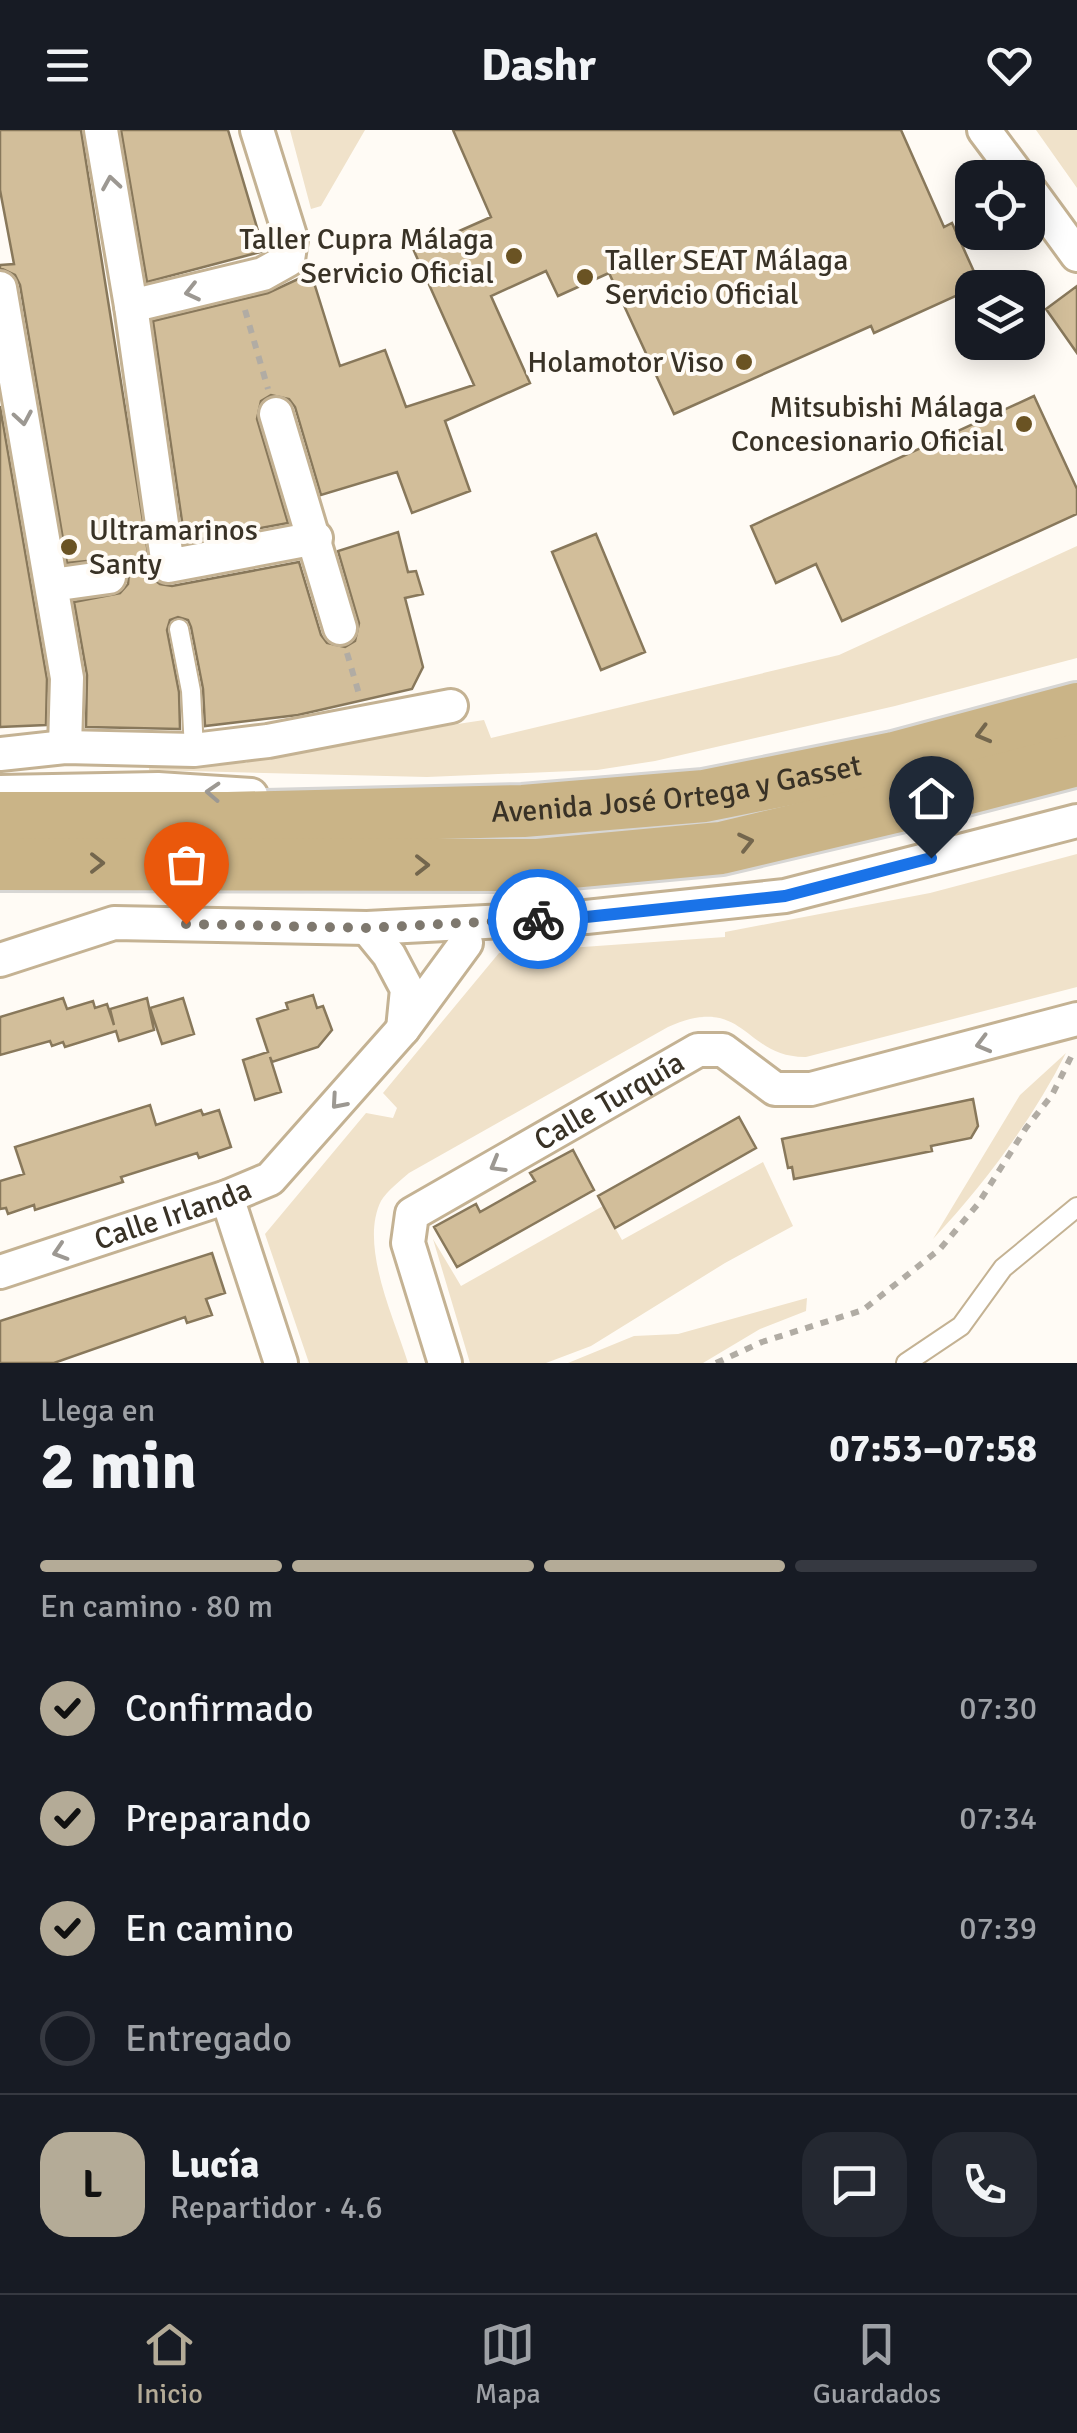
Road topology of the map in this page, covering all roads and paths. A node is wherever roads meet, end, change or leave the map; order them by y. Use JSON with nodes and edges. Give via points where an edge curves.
{"nodes":[{"id":1,"x":101,"y":130,"type":"edge"},
{"id":2,"x":257,"y":130,"type":"edge"},
{"id":3,"x":984,"y":130,"type":"edge"},
{"id":4,"x":1006,"y":160,"type":"edge"},
{"id":5,"x":1045,"y":211,"type":"edge"},
{"id":6,"x":1077,"y":255,"type":"edge"},
{"id":7,"x":0,"y":288,"type":"edge"},
{"id":8,"x":241,"y":296,"type":"dead end"},
{"id":9,"x":131,"y":306,"type":"junction"},
{"id":10,"x":274,"y":410,"type":"joint"},
{"id":11,"x":316,"y":538,"type":"junction"},
{"id":12,"x":109,"y":577,"type":"dead end"},
{"id":13,"x":52,"y":585,"type":"junction"},
{"id":14,"x":340,"y":628,"type":"joint"},
{"id":15,"x":179,"y":629,"type":"dead end"},
{"id":16,"x":362,"y":704,"type":"dead end"},
{"id":17,"x":451,"y":706,"type":"dead end"},
{"id":18,"x":1077,"y":709,"type":"edge"},
{"id":19,"x":66,"y":746,"type":"junction"},
{"id":20,"x":194,"y":750,"type":"junction"},
{"id":21,"x":0,"y":754,"type":"edge"},
{"id":22,"x":1077,"y":760,"type":"edge"},
{"id":23,"x":0,"y":792,"type":"edge"},
{"id":24,"x":450,"y":813,"type":"junction"},
{"id":25,"x":0,"y":818,"type":"edge"},
{"id":26,"x":1077,"y":821,"type":"edge"},
{"id":27,"x":0,"y":864,"type":"edge"},
{"id":28,"x":367,"y":928,"type":"junction"},
{"id":29,"x":466,"y":943,"type":"dead end"},
{"id":30,"x":0,"y":960,"type":"edge"},
{"id":31,"x":1073,"y":1020,"type":"edge"},
{"id":32,"x":403,"y":1029,"type":"junction"},
{"id":33,"x":227,"y":1197,"type":"junction"},
{"id":34,"x":1077,"y":1207,"type":"edge"},
{"id":35,"x":0,"y":1272,"type":"edge"},
{"id":36,"x":281,"y":1363,"type":"edge"},
{"id":37,"x":445,"y":1363,"type":"edge"},
{"id":38,"x":716,"y":1363,"type":"edge"},
{"id":39,"x":906,"y":1363,"type":"edge"}],
"edges":[{"from":9,"to":1,"type":"street","one_way":true},
{"from":2,"to":9,"type":"street","one_way":true,"via":[[291,240],[288,260],[263,274]]},
{"from":3,"to":4,"type":"street"},
{"from":5,"to":6,"type":"street"},
{"from":7,"to":13,"type":"street","one_way":true},
{"from":8,"to":10,"type":"path"},
{"from":9,"to":11,"type":"street","via":[[168,566]]},
{"from":10,"to":11,"type":"street"},
{"from":11,"to":14,"type":"street"},
{"from":12,"to":13,"type":"street"},
{"from":13,"to":19,"type":"street","via":[[67,678]]},
{"from":14,"to":16,"type":"path"},
{"from":15,"to":20,"type":"lane"},
{"from":17,"to":20,"type":"street"},
{"from":18,"to":24,"type":"main road","name":"Avenida José Ortega y Gasset","one_way":true,"via":[[894,758],[704,796]]},
{"from":19,"to":20,"type":"street"},
{"from":19,"to":21,"type":"street"},
{"from":27,"to":22,"type":"main road","name":"Avenida José Ortega y Gasset","one_way":true,"via":[[538,865],[722,848]]},
{"from":24,"to":23,"type":"street","name":"Avenida José Ortega y Gasset","one_way":true,"via":[[158,789]]},
{"from":24,"to":25,"type":"main road","name":"Avenida José Ortega y Gasset"},
{"from":26,"to":28,"type":"street","via":[[785,896],[586,917]]},
{"from":28,"to":30,"type":"street","via":[[114,923]]},
{"from":28,"to":32,"type":"street","via":[[406,988]]},
{"from":29,"to":32,"type":"street","name":"Calle Irlanda"},
{"from":31,"to":37,"type":"street","name":"Calle Turquía","one_way":true,"via":[[811,1089],[775,1088],[724,1050],[698,1050],[412,1214],[408,1243]]},
{"from":31,"to":38,"type":"path","via":[[1075,1049],[1052,1095],[940,1249],[863,1310]]},
{"from":32,"to":33,"type":"street","name":"Calle Irlanda","one_way":true,"via":[[270,1179]]},
{"from":33,"to":35,"type":"street","name":"Calle Irlanda","one_way":true},
{"from":33,"to":36,"type":"street"},
{"from":34,"to":39,"type":"lane","via":[[1002,1268],[961,1326]]}]}
